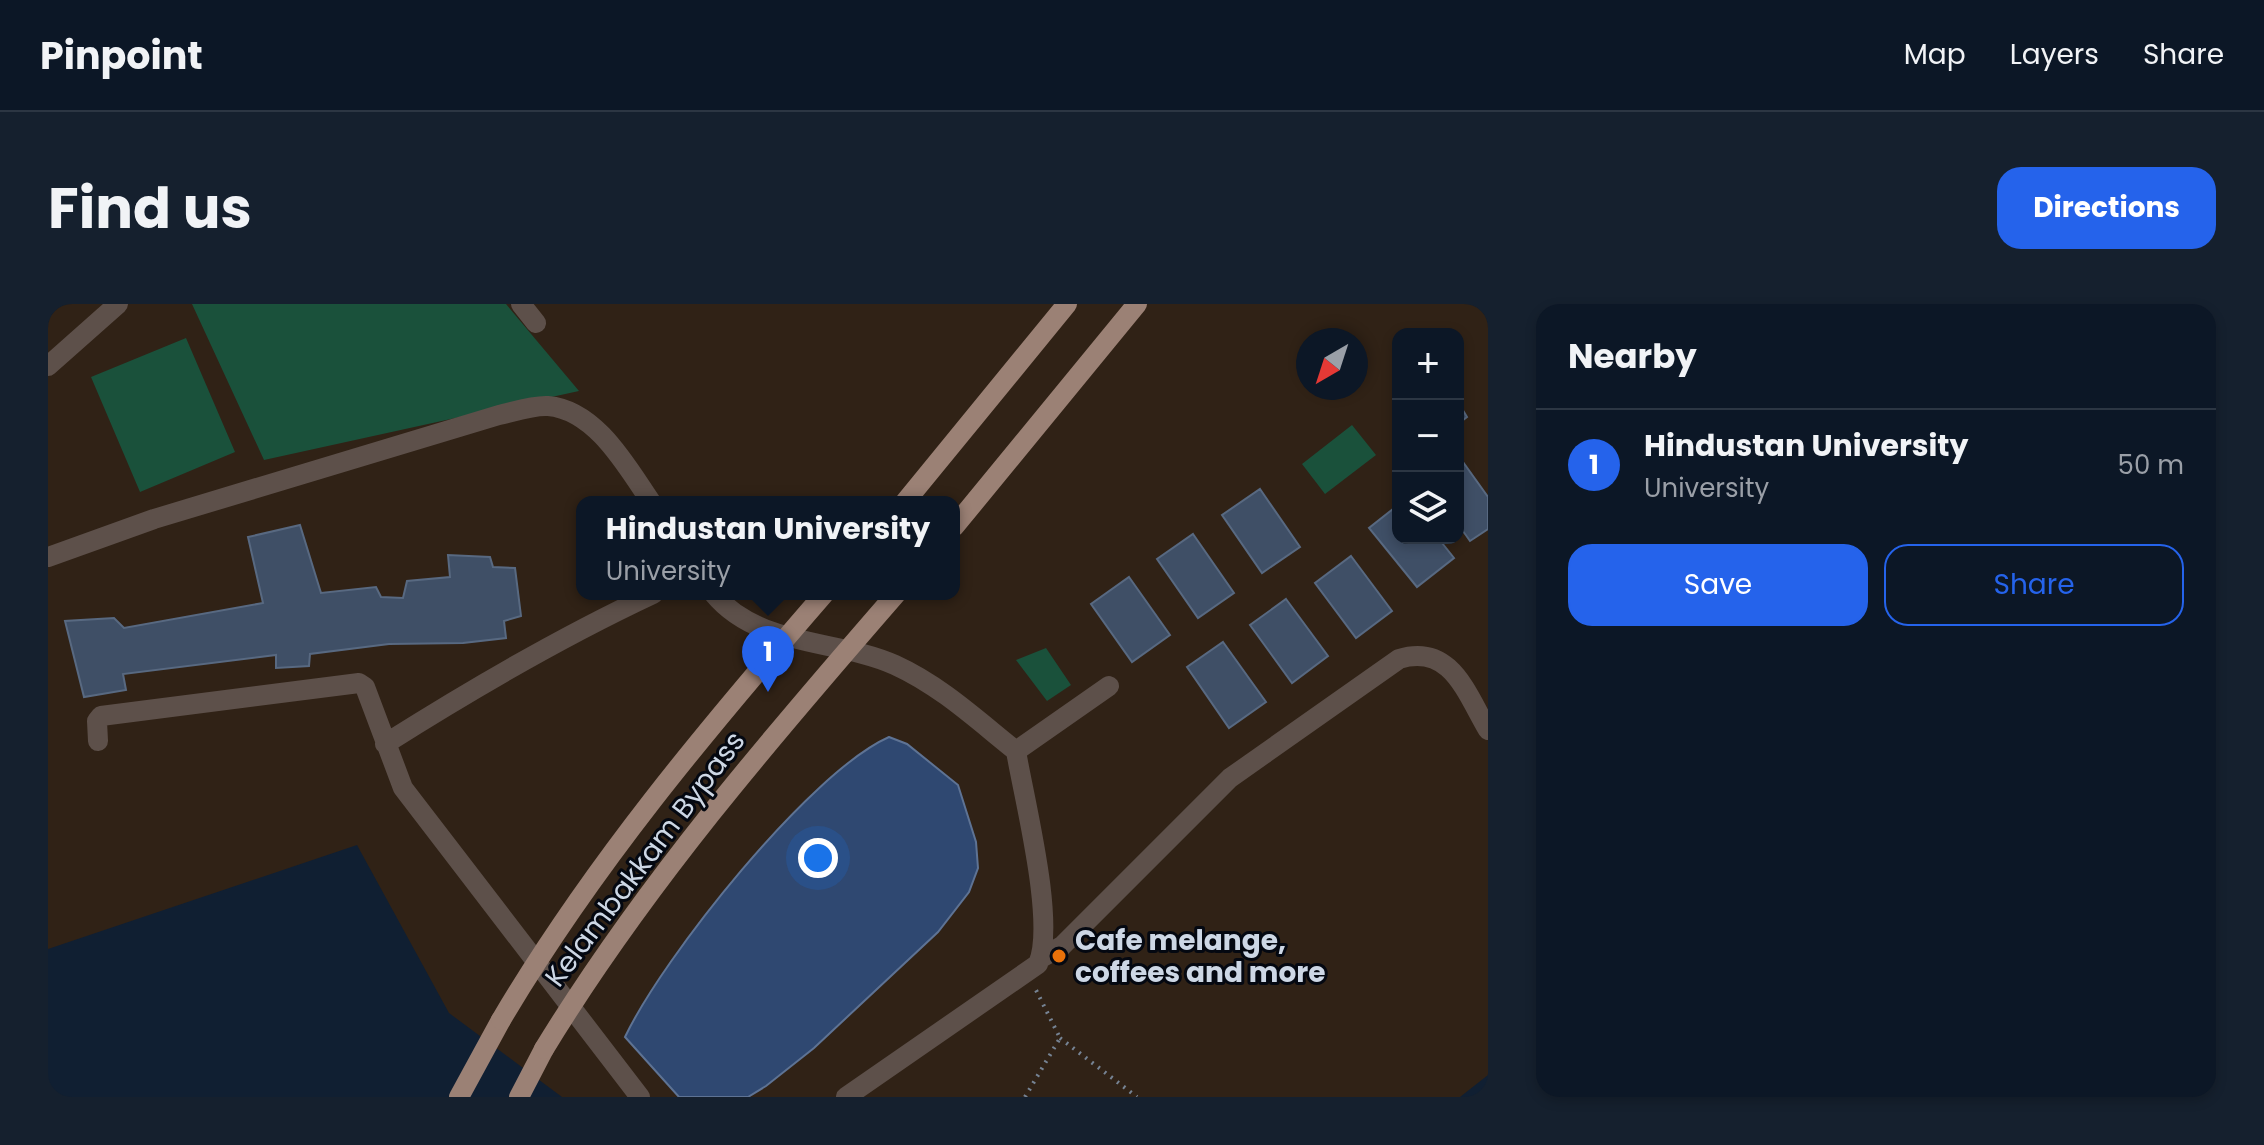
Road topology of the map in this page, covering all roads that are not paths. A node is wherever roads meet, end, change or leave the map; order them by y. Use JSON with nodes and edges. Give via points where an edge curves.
{"nodes":[{"id":1,"x":118,"y":304,"type":"edge"},
{"id":2,"x":521,"y":304,"type":"edge"},
{"id":3,"x":1067,"y":304,"type":"edge"},
{"id":4,"x":1137,"y":304,"type":"edge"},
{"id":5,"x":536,"y":323,"type":"dead end"},
{"id":6,"x":48,"y":366,"type":"edge"},
{"id":7,"x":647,"y":496,"type":"edge"},
{"id":8,"x":910,"y":496,"type":"edge"},
{"id":9,"x":960,"y":520,"type":"edge"},
{"id":10,"x":48,"y":557,"type":"edge"},
{"id":11,"x":640,"y":600,"type":"edge"},
{"id":12,"x":722,"y":600,"type":"edge"},
{"id":13,"x":819,"y":600,"type":"edge"},
{"id":14,"x":891,"y":600,"type":"edge"},
{"id":15,"x":1109,"y":686,"type":"dead end"},
{"id":16,"x":1488,"y":730,"type":"edge"},
{"id":17,"x":98,"y":741,"type":"dead end"},
{"id":18,"x":385,"y":744,"type":"junction"},
{"id":19,"x":1016,"y":751,"type":"junction"},
{"id":20,"x":1034,"y":965,"type":"junction"},
{"id":21,"x":459,"y":1097,"type":"edge"},
{"id":22,"x":519,"y":1097,"type":"edge"},
{"id":23,"x":640,"y":1097,"type":"edge"},
{"id":24,"x":846,"y":1097,"type":"edge"}],
"edges":[{"from":1,"to":6,"type":"street"},
{"from":2,"to":5,"type":"street"},
{"from":3,"to":8,"type":"main road"},
{"from":4,"to":9,"type":"main road"},
{"from":7,"to":10,"type":"street","via":[[591,425],[548,406],[499,415],[154,519]]},
{"from":11,"to":18,"type":"street","via":[[504,670]]},
{"from":12,"to":19,"type":"street","via":[[775,634],[850,648],[916,675]]},
{"from":13,"to":21,"type":"main road","name":"Kelambakkam Bypass","bridge":true,"via":[[616,846],[567,914]]},
{"from":14,"to":22,"type":"main road","name":"Kelambakkam Bypass","bridge":true,"via":[[683,849],[582,987]]},
{"from":15,"to":19,"type":"street"},
{"from":16,"to":20,"type":"street","via":[[1459,681],[1435,656],[1419,652],[1399,659],[1230,778],[1062,946]]},
{"from":17,"to":18,"type":"street","via":[[101,716],[359,683]]},
{"from":18,"to":23,"type":"street","via":[[403,788]]},
{"from":19,"to":20,"type":"street","via":[[1044,913]]},
{"from":20,"to":24,"type":"street"}]}
